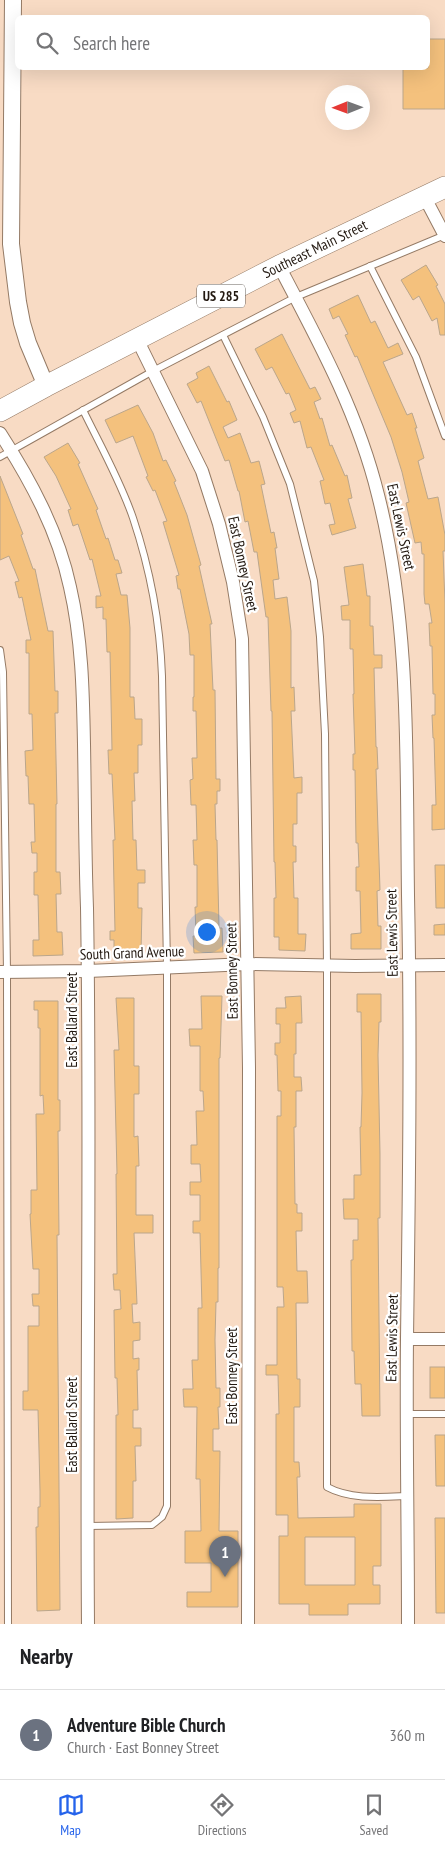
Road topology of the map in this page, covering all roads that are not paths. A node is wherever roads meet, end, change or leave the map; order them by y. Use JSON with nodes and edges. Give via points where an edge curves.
{"nodes":[{"id":1,"x":13,"y":0,"type":"edge"},
{"id":2,"x":445,"y":187,"type":"edge"},
{"id":3,"x":424,"y":196,"type":"junction"},
{"id":4,"x":445,"y":235,"type":"edge"},
{"id":5,"x":6,"y":244,"type":"edge"},
{"id":6,"x":279,"y":266,"type":"junction"},
{"id":7,"x":370,"y":266,"type":"junction"},
{"id":8,"x":296,"y":297,"type":"junction"},
{"id":9,"x":223,"y":335,"type":"junction"},
{"id":10,"x":137,"y":339,"type":"junction"},
{"id":11,"x":154,"y":371,"type":"junction"},
{"id":12,"x":46,"y":386,"type":"junction"},
{"id":13,"x":83,"y":410,"type":"junction"},
{"id":14,"x":0,"y":412,"type":"edge"},
{"id":15,"x":0,"y":434,"type":"edge"},
{"id":16,"x":445,"y":436,"type":"edge"},
{"id":17,"x":5,"y":453,"type":"edge"},
{"id":18,"x":0,"y":650,"type":"edge"},
{"id":19,"x":248,"y":964,"type":"junction"},
{"id":20,"x":445,"y":965,"type":"edge"},
{"id":21,"x":327,"y":966,"type":"junction"},
{"id":22,"x":409,"y":966,"type":"junction"},
{"id":23,"x":168,"y":968,"type":"junction"},
{"id":24,"x":88,"y":971,"type":"junction"},
{"id":25,"x":3,"y":972,"type":"edge"},
{"id":26,"x":408,"y":1339,"type":"junction"},
{"id":27,"x":445,"y":1339,"type":"edge"},
{"id":28,"x":408,"y":1414,"type":"junction"},
{"id":29,"x":445,"y":1414,"type":"edge"},
{"id":30,"x":408,"y":1496,"type":"junction"},
{"id":31,"x":88,"y":1526,"type":"junction"},
{"id":32,"x":8,"y":1624,"type":"edge"},
{"id":33,"x":88,"y":1624,"type":"edge"},
{"id":34,"x":248,"y":1624,"type":"edge"},
{"id":35,"x":408,"y":1624,"type":"edge"}],
"edges":[{"from":1,"to":5,"type":"street"},
{"from":2,"to":3,"type":"main road","name":"Southeast Main Street","number":"US 285"},
{"from":3,"to":4,"type":"street"},
{"from":3,"to":6,"type":"main road","name":"Southeast Main Street","number":"US 285"},
{"from":4,"to":7,"type":"lane"},
{"from":5,"to":12,"type":"street","via":[[22,323]]},
{"from":6,"to":8,"type":"street","name":"East Lewis Street"},
{"from":6,"to":10,"type":"main road","name":"Southeast Main Street","number":"US 285"},
{"from":7,"to":8,"type":"lane"},
{"from":7,"to":16,"type":"lane","via":[[416,358]]},
{"from":8,"to":9,"type":"lane"},
{"from":8,"to":22,"type":"street","name":"East Lewis Street","via":[[346,399],[370,465],[393,565],[404,676]]},
{"from":9,"to":11,"type":"lane"},
{"from":9,"to":21,"type":"lane","via":[[264,417],[290,484],[314,581],[325,734]]},
{"from":10,"to":11,"type":"street","name":"East Bonney Street"},
{"from":10,"to":12,"type":"main road","name":"Southeast Main Street","number":"US 285"},
{"from":11,"to":13,"type":"lane"},
{"from":11,"to":19,"type":"street","name":"East Bonney Street","via":[[202,471],[234,582],[242,639]]},
{"from":12,"to":14,"type":"main road","name":"Southeast Main Street","number":"US 285"},
{"from":13,"to":17,"type":"lane"},
{"from":13,"to":23,"type":"lane","via":[[132,517],[157,610],[161,640]]},
{"from":15,"to":17,"type":"street","name":"East Ballard Street"},
{"from":17,"to":24,"type":"street","name":"East Ballard Street","via":[[40,502],[56,540],[70,586],[79,635],[83,686]]},
{"from":18,"to":25,"type":"lane","via":[[3,672]]},
{"from":19,"to":21,"type":"street","name":"South Grand Avenue"},
{"from":19,"to":23,"type":"street","name":"South Grand Avenue"},
{"from":19,"to":34,"type":"street","name":"East Bonney Street"},
{"from":20,"to":22,"type":"street","name":"South Grand Avenue"},
{"from":21,"to":22,"type":"street","name":"South Grand Avenue"},
{"from":21,"to":30,"type":"lane","via":[[327,1487],[338,1493]]},
{"from":22,"to":26,"type":"street","name":"East Lewis Street"},
{"from":23,"to":24,"type":"street","name":"South Grand Avenue"},
{"from":23,"to":31,"type":"lane","via":[[168,1506],[152,1525]]},
{"from":24,"to":25,"type":"street","name":"South Grand Avenue"},
{"from":24,"to":31,"type":"street","name":"East Ballard Street"},
{"from":25,"to":32,"type":"lane"},
{"from":26,"to":27,"type":"street"},
{"from":26,"to":28,"type":"street","name":"East Lewis Street"},
{"from":28,"to":29,"type":"lane"},
{"from":28,"to":30,"type":"street","name":"East Lewis Street"},
{"from":30,"to":35,"type":"street","name":"East Lewis Street"},
{"from":31,"to":33,"type":"street","name":"East Ballard Street"}]}
